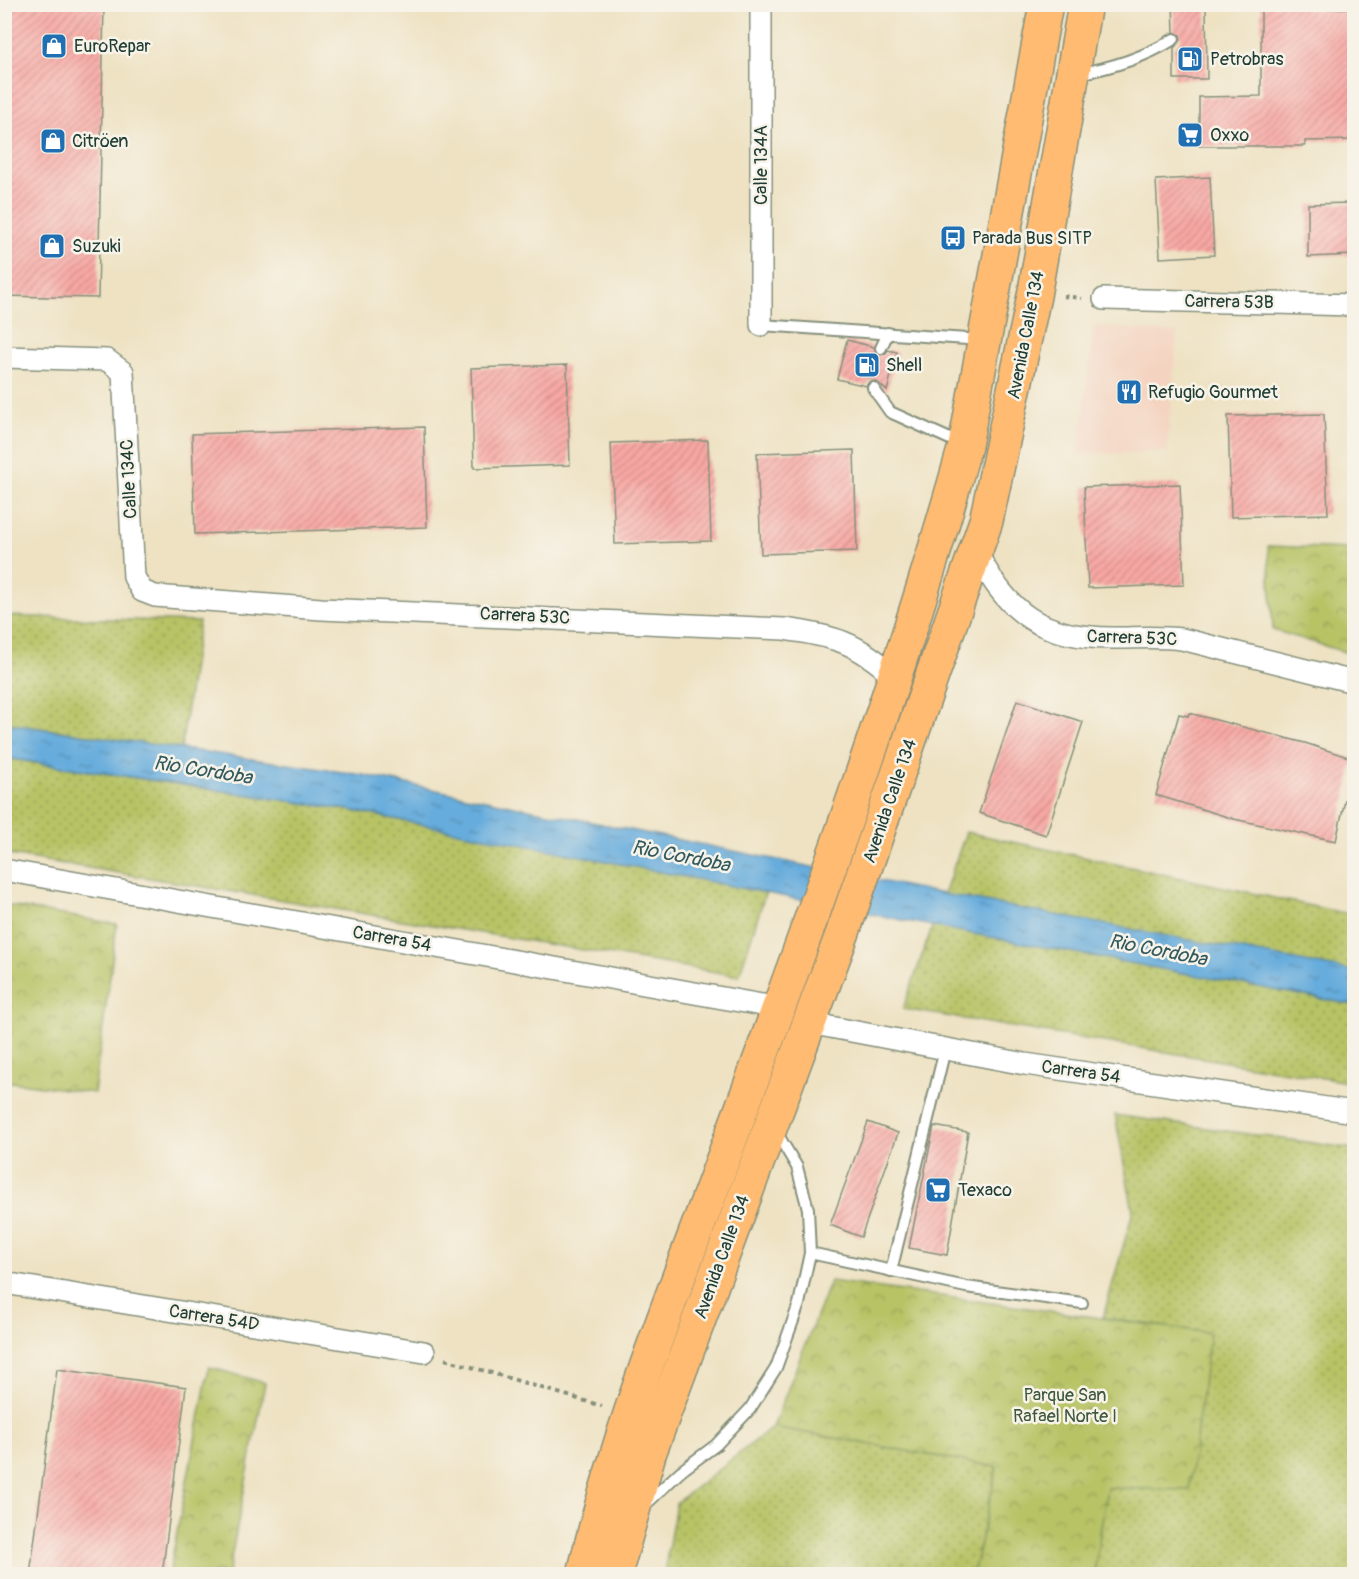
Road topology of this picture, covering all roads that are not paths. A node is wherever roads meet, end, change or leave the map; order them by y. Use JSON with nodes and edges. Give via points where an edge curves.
{"nodes":[{"id":1,"x":761,"y":4,"type":"edge"},
{"id":2,"x":1046,"y":4,"type":"edge"},
{"id":3,"x":1085,"y":4,"type":"edge"},
{"id":4,"x":1174,"y":39,"type":"dead end"},
{"id":5,"x":1073,"y":75,"type":"junction"},
{"id":6,"x":1104,"y":299,"type":"dead end"},
{"id":7,"x":1354,"y":305,"type":"edge"},
{"id":8,"x":761,"y":325,"type":"joint"},
{"id":9,"x":888,"y":333,"type":"junction"},
{"id":10,"x":984,"y":340,"type":"junction"},
{"id":11,"x":881,"y":348,"type":"dead end"},
{"id":12,"x":4,"y":357,"type":"edge"},
{"id":13,"x":873,"y":388,"type":"dead end"},
{"id":14,"x":965,"y":446,"type":"junction"},
{"id":15,"x":977,"y":553,"type":"junction"},
{"id":16,"x":142,"y":591,"type":"joint"},
{"id":17,"x":895,"y":677,"type":"junction"},
{"id":18,"x":1354,"y":682,"type":"edge"},
{"id":19,"x":4,"y":870,"type":"edge"},
{"id":20,"x":779,"y":1008,"type":"junction"},
{"id":21,"x":809,"y":1023,"type":"junction"},
{"id":22,"x":945,"y":1049,"type":"junction"},
{"id":23,"x":1354,"y":1112,"type":"edge"},
{"id":24,"x":771,"y":1124,"type":"junction"},
{"id":25,"x":810,"y":1253,"type":"junction"},
{"id":26,"x":891,"y":1271,"type":"junction"},
{"id":27,"x":4,"y":1283,"type":"edge"},
{"id":28,"x":1082,"y":1303,"type":"dead end"},
{"id":29,"x":424,"y":1352,"type":"road end"},
{"id":30,"x":626,"y":1531,"type":"junction"},
{"id":31,"x":584,"y":1575,"type":"edge"},
{"id":32,"x":615,"y":1575,"type":"edge"}],
"edges":[{"from":1,"to":8,"type":"street","name":"Calle 134A"},
{"from":2,"to":10,"type":"main road","name":"Avenida Calle 134"},
{"from":3,"to":5,"type":"main road","name":"Avenida Calle 134"},
{"from":4,"to":5,"type":"lane","via":[[1153,53]]},
{"from":5,"to":15,"type":"main road","name":"Avenida Calle 134","via":[[1032,308],[995,489]]},
{"from":6,"to":7,"type":"street","name":"Carrera 53B"},
{"from":8,"to":9,"type":"lane"},
{"from":9,"to":10,"type":"lane"},
{"from":9,"to":11,"type":"lane"},
{"from":10,"to":14,"type":"main road","name":"Avenida Calle 134"},
{"from":12,"to":16,"type":"street","name":"Calle 134C","via":[[107,360],[123,372],[134,577]]},
{"from":13,"to":14,"type":"lane","via":[[890,412]]},
{"from":14,"to":17,"type":"main road","name":"Avenida Calle 134"},
{"from":15,"to":18,"type":"street","name":"Carrera 53C","via":[[1008,603],[1034,623],[1076,636],[1182,639]]},
{"from":15,"to":21,"type":"main road","name":"Avenida Calle 134"},
{"from":16,"to":17,"type":"street","name":"Carrera 53C","via":[[155,596],[321,609],[784,629],[835,637],[876,660]]},
{"from":17,"to":20,"type":"main road","name":"Avenida Calle 134"},
{"from":19,"to":20,"type":"street","name":"Carrera 54"},
{"from":20,"to":31,"type":"main road","name":"Avenida Calle 134","via":[[629,1415]]},
{"from":21,"to":22,"type":"street","name":"Carrera 54"},
{"from":21,"to":24,"type":"main road","name":"Avenida Calle 134"},
{"from":22,"to":23,"type":"street","name":"Carrera 54"},
{"from":22,"to":26,"type":"lane"},
{"from":24,"to":25,"type":"lane","via":[[797,1167],[808,1209]]},
{"from":24,"to":30,"type":"main road","name":"Avenida Calle 134","via":[[649,1454]]},
{"from":25,"to":26,"type":"lane"},
{"from":25,"to":30,"type":"lane","via":[[799,1304],[776,1368],[750,1409],[716,1444],[650,1499]]},
{"from":26,"to":28,"type":"lane","via":[[966,1287]]},
{"from":27,"to":29,"type":"street","name":"Carrera 54D"},
{"from":30,"to":32,"type":"main road","name":"Avenida Calle 134"}]}
